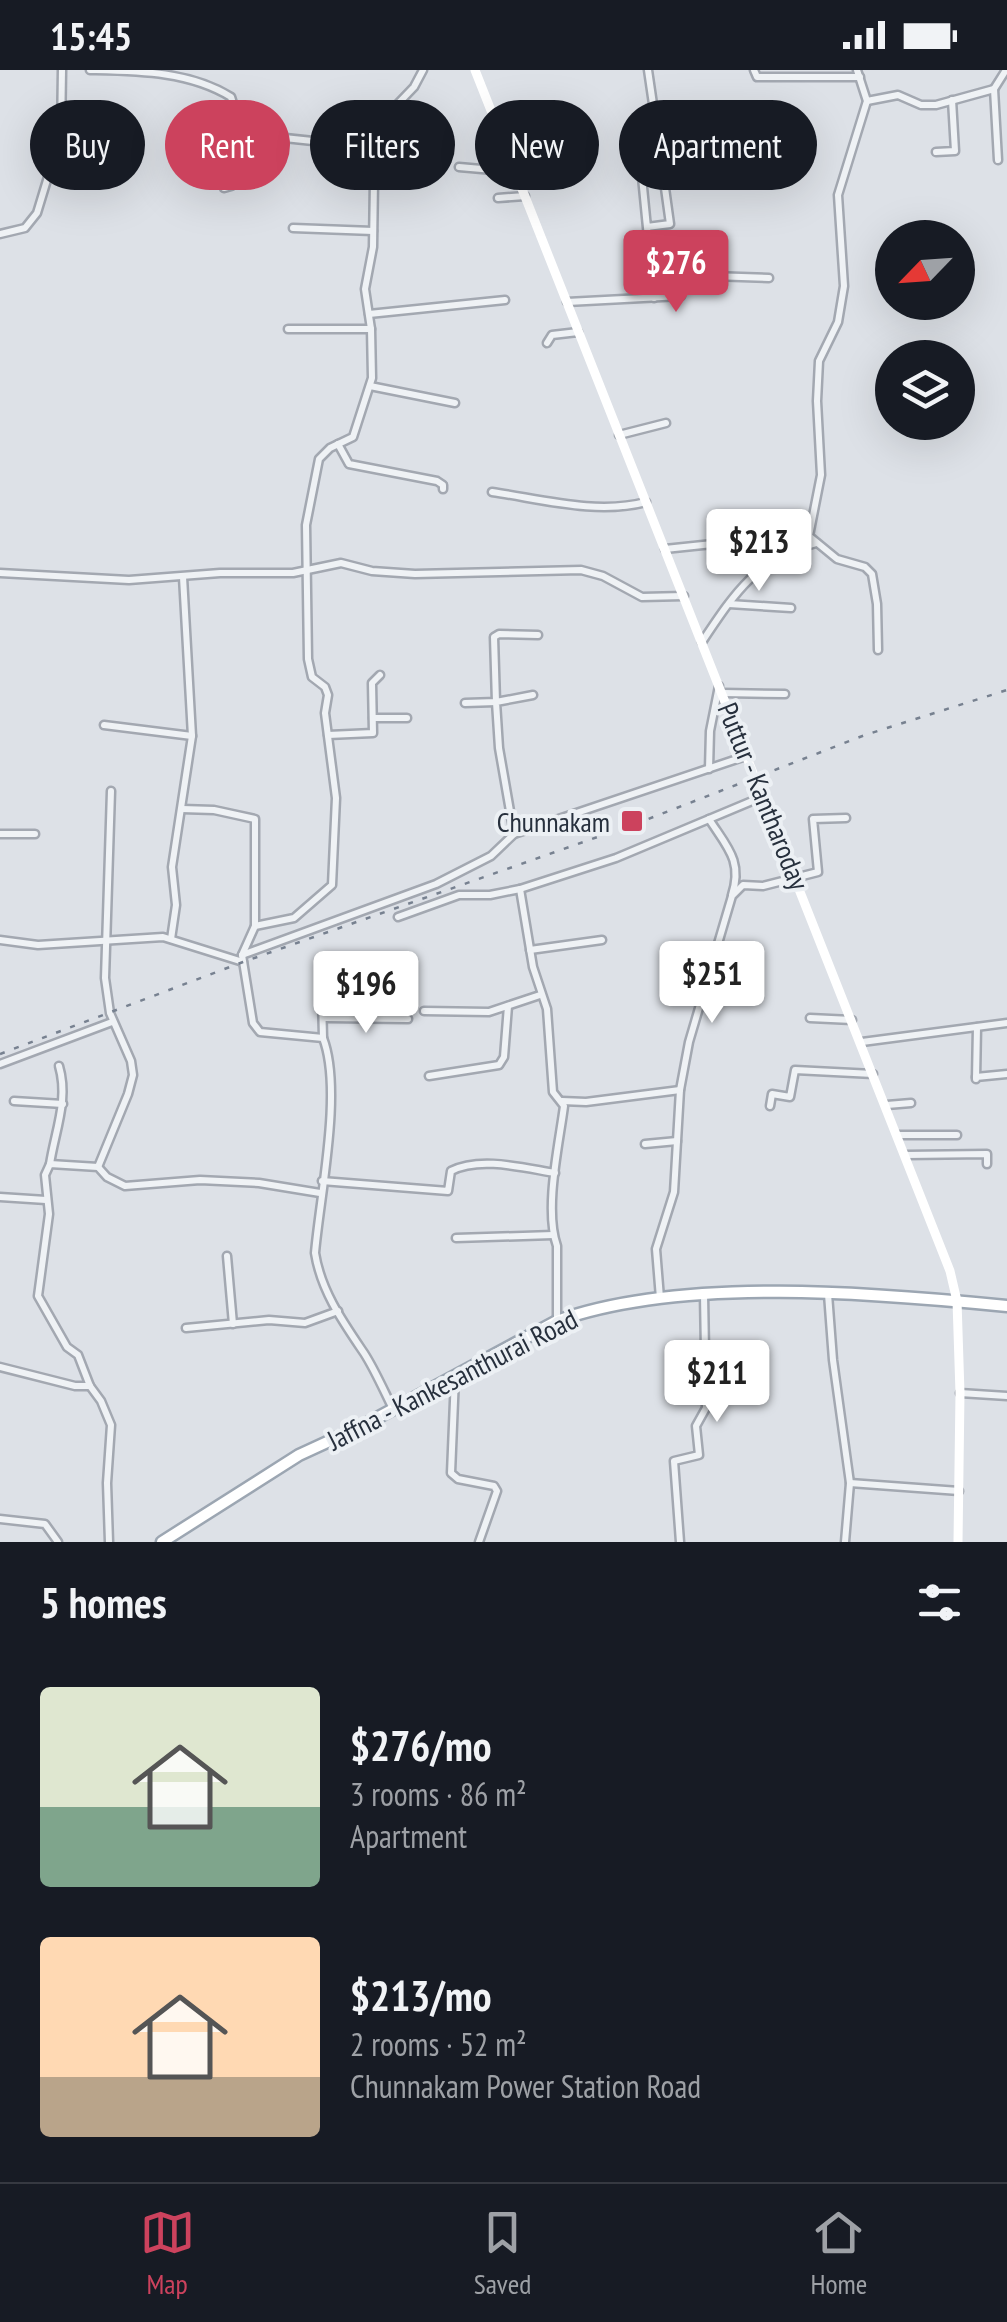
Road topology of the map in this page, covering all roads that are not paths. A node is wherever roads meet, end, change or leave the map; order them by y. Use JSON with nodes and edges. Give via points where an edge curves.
{"nodes":[{"id":1,"x":62,"y":70,"type":"edge"},
{"id":2,"x":90,"y":70,"type":"edge"},
{"id":3,"x":423,"y":70,"type":"edge"},
{"id":4,"x":475,"y":70,"type":"edge"},
{"id":5,"x":648,"y":70,"type":"edge"},
{"id":6,"x":754,"y":70,"type":"edge"},
{"id":7,"x":1006,"y":70,"type":"edge"},
{"id":8,"x":858,"y":73,"type":"edge"},
{"id":9,"x":994,"y":89,"type":"junction"},
{"id":10,"x":231,"y":100,"type":"edge"},
{"id":11,"x":402,"y":100,"type":"edge"},
{"id":12,"x":487,"y":100,"type":"edge"},
{"id":13,"x":652,"y":100,"type":"edge"},
{"id":14,"x":952,"y":100,"type":"junction"},
{"id":15,"x":867,"y":101,"type":"junction"},
{"id":16,"x":936,"y":152,"type":"dead end"},
{"id":17,"x":998,"y":160,"type":"dead end"},
{"id":18,"x":459,"y":167,"type":"dead end"},
{"id":19,"x":475,"y":168,"type":"edge"},
{"id":20,"x":376,"y":190,"type":"edge"},
{"id":21,"x":522,"y":190,"type":"edge"},
{"id":22,"x":643,"y":190,"type":"edge"},
{"id":23,"x":665,"y":190,"type":"edge"},
{"id":24,"x":525,"y":196,"type":"junction"},
{"id":25,"x":498,"y":198,"type":"dead end"},
{"id":26,"x":647,"y":227,"type":"junction"},
{"id":27,"x":293,"y":228,"type":"dead end"},
{"id":28,"x":374,"y":231,"type":"junction"},
{"id":29,"x":0,"y":234,"type":"edge"},
{"id":30,"x":714,"y":248,"type":"dead end"},
{"id":31,"x":714,"y":276,"type":"junction"},
{"id":32,"x":769,"y":278,"type":"dead end"},
{"id":33,"x":654,"y":298,"type":"junction"},
{"id":34,"x":505,"y":300,"type":"dead end"},
{"id":35,"x":566,"y":302,"type":"junction"},
{"id":36,"x":369,"y":314,"type":"junction"},
{"id":37,"x":288,"y":329,"type":"dead end"},
{"id":38,"x":371,"y":329,"type":"junction"},
{"id":39,"x":578,"y":332,"type":"junction"},
{"id":40,"x":547,"y":343,"type":"dead end"},
{"id":41,"x":370,"y":386,"type":"junction"},
{"id":42,"x":455,"y":403,"type":"dead end"},
{"id":43,"x":666,"y":423,"type":"dead end"},
{"id":44,"x":619,"y":435,"type":"junction"},
{"id":45,"x":338,"y":444,"type":"junction"},
{"id":46,"x":443,"y":489,"type":"dead end"},
{"id":47,"x":492,"y":492,"type":"dead end"},
{"id":48,"x":646,"y":502,"type":"junction"},
{"id":49,"x":741,"y":541,"type":"dead end"},
{"id":50,"x":816,"y":542,"type":"junction"},
{"id":51,"x":665,"y":549,"type":"junction"},
{"id":52,"x":307,"y":571,"type":"junction"},
{"id":53,"x":0,"y":573,"type":"edge"},
{"id":54,"x":183,"y":578,"type":"junction"},
{"id":55,"x":685,"y":596,"type":"junction"},
{"id":56,"x":728,"y":604,"type":"junction"},
{"id":57,"x":792,"y":608,"type":"dead end"},
{"id":58,"x":538,"y":635,"type":"dead end"},
{"id":59,"x":702,"y":642,"type":"junction"},
{"id":60,"x":878,"y":650,"type":"dead end"},
{"id":61,"x":380,"y":675,"type":"dead end"},
{"id":62,"x":721,"y":688,"type":"junction"},
{"id":63,"x":784,"y":694,"type":"dead end"},
{"id":64,"x":533,"y":695,"type":"dead end"},
{"id":65,"x":496,"y":702,"type":"junction"},
{"id":66,"x":466,"y":703,"type":"dead end"},
{"id":67,"x":373,"y":718,"type":"junction"},
{"id":68,"x":407,"y":718,"type":"dead end"},
{"id":69,"x":104,"y":726,"type":"dead end"},
{"id":70,"x":328,"y":735,"type":"junction"},
{"id":71,"x":192,"y":736,"type":"junction"},
{"id":72,"x":747,"y":755,"type":"junction"},
{"id":73,"x":709,"y":769,"type":"junction"},
{"id":74,"x":111,"y":791,"type":"dead end"},
{"id":75,"x":764,"y":796,"type":"junction"},
{"id":76,"x":182,"y":809,"type":"junction"},
{"id":77,"x":846,"y":818,"type":"dead end"},
{"id":78,"x":709,"y":819,"type":"junction"},
{"id":79,"x":0,"y":834,"type":"edge"},
{"id":80,"x":36,"y":834,"type":"dead end"},
{"id":81,"x":514,"y":834,"type":"junction"},
{"id":82,"x":796,"y":877,"type":"junction"},
{"id":83,"x":520,"y":888,"type":"junction"},
{"id":84,"x":732,"y":896,"type":"junction"},
{"id":85,"x":398,"y":917,"type":"dead end"},
{"id":86,"x":254,"y":926,"type":"junction"},
{"id":87,"x":104,"y":938,"type":"junction"},
{"id":88,"x":171,"y":939,"type":"junction"},
{"id":89,"x":0,"y":940,"type":"edge"},
{"id":90,"x":602,"y":940,"type":"dead end"},
{"id":91,"x":530,"y":950,"type":"junction"},
{"id":92,"x":243,"y":958,"type":"junction"},
{"id":93,"x":540,"y":996,"type":"junction"},
{"id":94,"x":322,"y":998,"type":"dead end"},
{"id":95,"x":508,"y":1006,"type":"junction"},
{"id":96,"x":424,"y":1011,"type":"dead end"},
{"id":97,"x":325,"y":1018,"type":"junction"},
{"id":98,"x":810,"y":1018,"type":"dead end"},
{"id":99,"x":408,"y":1019,"type":"dead end"},
{"id":100,"x":853,"y":1020,"type":"junction"},
{"id":101,"x":112,"y":1022,"type":"junction"},
{"id":102,"x":1007,"y":1023,"type":"edge"},
{"id":103,"x":977,"y":1026,"type":"junction"},
{"id":104,"x":323,"y":1038,"type":"junction"},
{"id":105,"x":862,"y":1042,"type":"junction"},
{"id":106,"x":0,"y":1064,"type":"edge"},
{"id":107,"x":59,"y":1066,"type":"dead end"},
{"id":108,"x":875,"y":1074,"type":"junction"},
{"id":109,"x":1007,"y":1074,"type":"edge"},
{"id":110,"x":429,"y":1076,"type":"dead end"},
{"id":111,"x":680,"y":1090,"type":"junction"},
{"id":112,"x":561,"y":1100,"type":"junction"},
{"id":113,"x":14,"y":1101,"type":"dead end"},
{"id":114,"x":911,"y":1102,"type":"dead end"},
{"id":115,"x":62,"y":1104,"type":"junction"},
{"id":116,"x":770,"y":1106,"type":"dead end"},
{"id":117,"x":887,"y":1106,"type":"junction"},
{"id":118,"x":957,"y":1135,"type":"dead end"},
{"id":119,"x":898,"y":1136,"type":"junction"},
{"id":120,"x":676,"y":1141,"type":"junction"},
{"id":121,"x":645,"y":1144,"type":"dead end"},
{"id":122,"x":906,"y":1155,"type":"junction"},
{"id":123,"x":50,"y":1164,"type":"junction"},
{"id":124,"x":987,"y":1164,"type":"dead end"},
{"id":125,"x":98,"y":1167,"type":"junction"},
{"id":126,"x":555,"y":1174,"type":"junction"},
{"id":127,"x":322,"y":1182,"type":"junction"},
{"id":128,"x":320,"y":1193,"type":"junction"},
{"id":129,"x":0,"y":1197,"type":"edge"},
{"id":130,"x":46,"y":1200,"type":"junction"},
{"id":131,"x":553,"y":1235,"type":"junction"},
{"id":132,"x":456,"y":1238,"type":"dead end"},
{"id":133,"x":227,"y":1256,"type":"dead end"},
{"id":134,"x":828,"y":1294,"type":"junction"},
{"id":135,"x":704,"y":1295,"type":"junction"},
{"id":136,"x":660,"y":1299,"type":"junction"},
{"id":137,"x":957,"y":1301,"type":"junction"},
{"id":138,"x":1007,"y":1306,"type":"edge"},
{"id":139,"x":338,"y":1311,"type":"junction"},
{"id":140,"x":558,"y":1321,"type":"junction"},
{"id":141,"x":233,"y":1324,"type":"junction"},
{"id":142,"x":186,"y":1328,"type":"dead end"},
{"id":143,"x":0,"y":1367,"type":"edge"},
{"id":144,"x":455,"y":1377,"type":"junction"},
{"id":145,"x":90,"y":1386,"type":"junction"},
{"id":146,"x":960,"y":1393,"type":"junction"},
{"id":147,"x":1007,"y":1396,"type":"edge"},
{"id":148,"x":393,"y":1409,"type":"junction"},
{"id":149,"x":850,"y":1483,"type":"junction"},
{"id":150,"x":958,"y":1491,"type":"junction"},
{"id":151,"x":0,"y":1519,"type":"edge"},
{"id":152,"x":58,"y":1542,"type":"edge"},
{"id":153,"x":109,"y":1542,"type":"edge"},
{"id":154,"x":162,"y":1542,"type":"edge"},
{"id":155,"x":478,"y":1542,"type":"edge"},
{"id":156,"x":680,"y":1542,"type":"edge"},
{"id":157,"x":845,"y":1542,"type":"edge"},
{"id":158,"x":958,"y":1542,"type":"edge"}],
"edges":[{"from":1,"to":29,"type":"street","via":[[60,134],[37,213],[25,228]]},
{"from":2,"to":10,"type":"street","via":[[192,80]]},
{"from":3,"to":11,"type":"street"},
{"from":4,"to":12,"type":"main road","name":"Puttur - Kantharoday"},
{"from":5,"to":13,"type":"street"},
{"from":6,"to":8,"type":"street","via":[[757,77]]},
{"from":7,"to":9,"type":"street"},
{"from":8,"to":15,"type":"street"},
{"from":9,"to":14,"type":"street"},
{"from":9,"to":17,"type":"street"},
{"from":14,"to":15,"type":"street","via":[[921,105],[898,95]]},
{"from":14,"to":16,"type":"street","via":[[955,150]]},
{"from":15,"to":50,"type":"street","via":[[838,195],[844,286],[838,322],[819,362],[821,474],[810,536]]},
{"from":18,"to":19,"type":"street"},
{"from":20,"to":28,"type":"street"},
{"from":21,"to":24,"type":"main road","name":"Puttur - Kantharoday"},
{"from":22,"to":26,"type":"street"},
{"from":23,"to":26,"type":"street","via":[[670,224]]},
{"from":24,"to":25,"type":"street"},
{"from":24,"to":35,"type":"main road","name":"Puttur - Kantharoday"},
{"from":26,"to":33,"type":"street"},
{"from":27,"to":28,"type":"street"},
{"from":28,"to":36,"type":"street","via":[[365,289]]},
{"from":30,"to":31,"type":"street"},
{"from":31,"to":32,"type":"street"},
{"from":31,"to":33,"type":"street","via":[[680,275],[682,296]]},
{"from":33,"to":35,"type":"street"},
{"from":34,"to":36,"type":"street"},
{"from":35,"to":39,"type":"main road","name":"Puttur - Kantharoday"},
{"from":36,"to":38,"type":"street"},
{"from":37,"to":38,"type":"street"},
{"from":38,"to":41,"type":"street"},
{"from":39,"to":40,"type":"street","via":[[552,335]]},
{"from":39,"to":44,"type":"main road","name":"Puttur - Kantharoday"},
{"from":41,"to":42,"type":"street"},
{"from":41,"to":45,"type":"street","via":[[353,437]]},
{"from":43,"to":44,"type":"street"},
{"from":44,"to":48,"type":"main road","name":"Puttur - Kantharoday"},
{"from":45,"to":46,"type":"street","via":[[349,464],[436,481]]},
{"from":45,"to":52,"type":"street","via":[[319,459],[306,526]]},
{"from":47,"to":48,"type":"street","via":[[594,506]]},
{"from":48,"to":51,"type":"main road","name":"Puttur - Kantharoday"},
{"from":49,"to":51,"type":"street"},
{"from":50,"to":56,"type":"street","via":[[771,561]]},
{"from":50,"to":60,"type":"street","via":[[872,574]]},
{"from":51,"to":55,"type":"main road","name":"Puttur - Kantharoday"},
{"from":52,"to":54,"type":"street"},
{"from":52,"to":55,"type":"street","via":[[326,564],[414,574],[581,570],[642,596]]},
{"from":52,"to":70,"type":"street","via":[[308,659],[312,677],[328,695]]},
{"from":53,"to":54,"type":"street"},
{"from":54,"to":71,"type":"street"},
{"from":55,"to":59,"type":"main road","name":"Puttur - Kantharoday"},
{"from":56,"to":57,"type":"street"},
{"from":56,"to":59,"type":"street"},
{"from":58,"to":65,"type":"street","via":[[494,638]]},
{"from":59,"to":62,"type":"main road","name":"Puttur - Kantharoday"},
{"from":61,"to":67,"type":"street","via":[[372,682]]},
{"from":62,"to":63,"type":"street"},
{"from":62,"to":72,"type":"main road","name":"Puttur - Kantharoday"},
{"from":62,"to":73,"type":"street"},
{"from":64,"to":65,"type":"street"},
{"from":65,"to":66,"type":"street"},
{"from":65,"to":81,"type":"street"},
{"from":67,"to":68,"type":"street"},
{"from":67,"to":70,"type":"street","via":[[368,735]]},
{"from":69,"to":71,"type":"street"},
{"from":70,"to":86,"type":"street","via":[[336,798],[332,885],[294,918]]},
{"from":71,"to":76,"type":"street"},
{"from":72,"to":73,"type":"street"},
{"from":72,"to":75,"type":"main road","name":"Puttur - Kantharoday"},
{"from":73,"to":81,"type":"street"},
{"from":74,"to":87,"type":"street"},
{"from":75,"to":78,"type":"street"},
{"from":75,"to":82,"type":"main road","name":"Puttur - Kantharoday"},
{"from":76,"to":86,"type":"street","via":[[255,819]]},
{"from":76,"to":88,"type":"street","via":[[172,867]]},
{"from":77,"to":82,"type":"street","via":[[813,818],[818,872]]},
{"from":78,"to":83,"type":"street"},
{"from":78,"to":84,"type":"street","via":[[736,863]]},
{"from":79,"to":80,"type":"street"},
{"from":81,"to":92,"type":"street","via":[[491,856],[436,884]]},
{"from":82,"to":84,"type":"street","via":[[744,885]]},
{"from":82,"to":100,"type":"main road","name":"Puttur - Kantharoday"},
{"from":83,"to":85,"type":"street","via":[[458,896]]},
{"from":83,"to":91,"type":"street"},
{"from":84,"to":111,"type":"street"},
{"from":86,"to":92,"type":"street"},
{"from":87,"to":88,"type":"street"},
{"from":87,"to":89,"type":"street","via":[[38,945]]},
{"from":87,"to":101,"type":"street"},
{"from":88,"to":92,"type":"street"},
{"from":90,"to":91,"type":"street"},
{"from":91,"to":93,"type":"street"},
{"from":92,"to":104,"type":"street","via":[[256,1029]]},
{"from":93,"to":95,"type":"street"},
{"from":93,"to":112,"type":"street","via":[[547,1009],[553,1092]]},
{"from":94,"to":97,"type":"street"},
{"from":95,"to":96,"type":"street"},
{"from":95,"to":110,"type":"street","via":[[499,1065]]},
{"from":97,"to":99,"type":"street"},
{"from":97,"to":104,"type":"street"},
{"from":98,"to":100,"type":"street"},
{"from":100,"to":105,"type":"main road","name":"Puttur - Kantharoday"},
{"from":101,"to":106,"type":"street"},
{"from":101,"to":125,"type":"street","via":[[132,1075]]},
{"from":102,"to":103,"type":"street"},
{"from":103,"to":105,"type":"street"},
{"from":103,"to":109,"type":"street","via":[[976,1078]]},
{"from":104,"to":127,"type":"street","via":[[331,1097]]},
{"from":105,"to":108,"type":"main road","name":"Puttur - Kantharoday"},
{"from":107,"to":115,"type":"street"},
{"from":108,"to":116,"type":"street","via":[[795,1070],[790,1097],[772,1094]]},
{"from":108,"to":117,"type":"main road","name":"Puttur - Kantharoday"},
{"from":111,"to":112,"type":"street"},
{"from":111,"to":120,"type":"street"},
{"from":112,"to":126,"type":"street"},
{"from":113,"to":115,"type":"street"},
{"from":114,"to":117,"type":"street"},
{"from":115,"to":123,"type":"street"},
{"from":117,"to":119,"type":"main road","name":"Puttur - Kantharoday"},
{"from":118,"to":119,"type":"street"},
{"from":119,"to":122,"type":"main road","name":"Puttur - Kantharoday"},
{"from":120,"to":121,"type":"street"},
{"from":120,"to":136,"type":"street","via":[[674,1192],[656,1250]]},
{"from":122,"to":124,"type":"street","via":[[987,1154]]},
{"from":122,"to":137,"type":"main road","name":"Puttur - Kantharoday"},
{"from":123,"to":125,"type":"street"},
{"from":123,"to":130,"type":"street"},
{"from":125,"to":128,"type":"street","via":[[125,1186],[200,1180]]},
{"from":126,"to":127,"type":"street","via":[[473,1165],[451,1171],[448,1191]]},
{"from":126,"to":131,"type":"street"},
{"from":127,"to":128,"type":"street"},
{"from":128,"to":139,"type":"street","via":[[318,1272]]},
{"from":129,"to":130,"type":"street"},
{"from":130,"to":145,"type":"street","via":[[38,1296],[78,1355]]},
{"from":131,"to":132,"type":"street"},
{"from":131,"to":140,"type":"street"},
{"from":133,"to":141,"type":"street"},
{"from":134,"to":135,"type":"main road","name":"Jaffna - Kankesanthurai Road"},
{"from":134,"to":137,"type":"main road","name":"Jaffna - Kankesanthurai Road"},
{"from":134,"to":149,"type":"street"},
{"from":135,"to":136,"type":"main road","name":"Jaffna - Kankesanthurai Road"},
{"from":135,"to":156,"type":"street","via":[[706,1408],[696,1426],[699,1456],[674,1461]]},
{"from":136,"to":140,"type":"main road","name":"Jaffna - Kankesanthurai Road"},
{"from":137,"to":138,"type":"main road","name":"Jaffna - Kankesanthurai Road"},
{"from":137,"to":146,"type":"main road","name":"Puttur - Kantharoday"},
{"from":139,"to":141,"type":"street","via":[[305,1323]]},
{"from":139,"to":148,"type":"street"},
{"from":140,"to":144,"type":"main road","name":"Jaffna - Kankesanthurai Road"},
{"from":141,"to":142,"type":"street"},
{"from":143,"to":145,"type":"street"},
{"from":144,"to":148,"type":"main road","name":"Jaffna - Kankesanthurai Road"},
{"from":144,"to":155,"type":"street","via":[[451,1473],[497,1490]]},
{"from":145,"to":153,"type":"street","via":[[110,1425]]},
{"from":146,"to":147,"type":"street"},
{"from":146,"to":150,"type":"main road","name":"Puttur - Kantharoday"},
{"from":148,"to":154,"type":"main road","name":"Jaffna - Kankesanthurai Road","via":[[299,1455]]},
{"from":149,"to":150,"type":"street"},
{"from":149,"to":157,"type":"street"},
{"from":150,"to":158,"type":"main road","name":"Puttur - Kantharoday"},
{"from":151,"to":152,"type":"street","via":[[46,1524]]}]}
